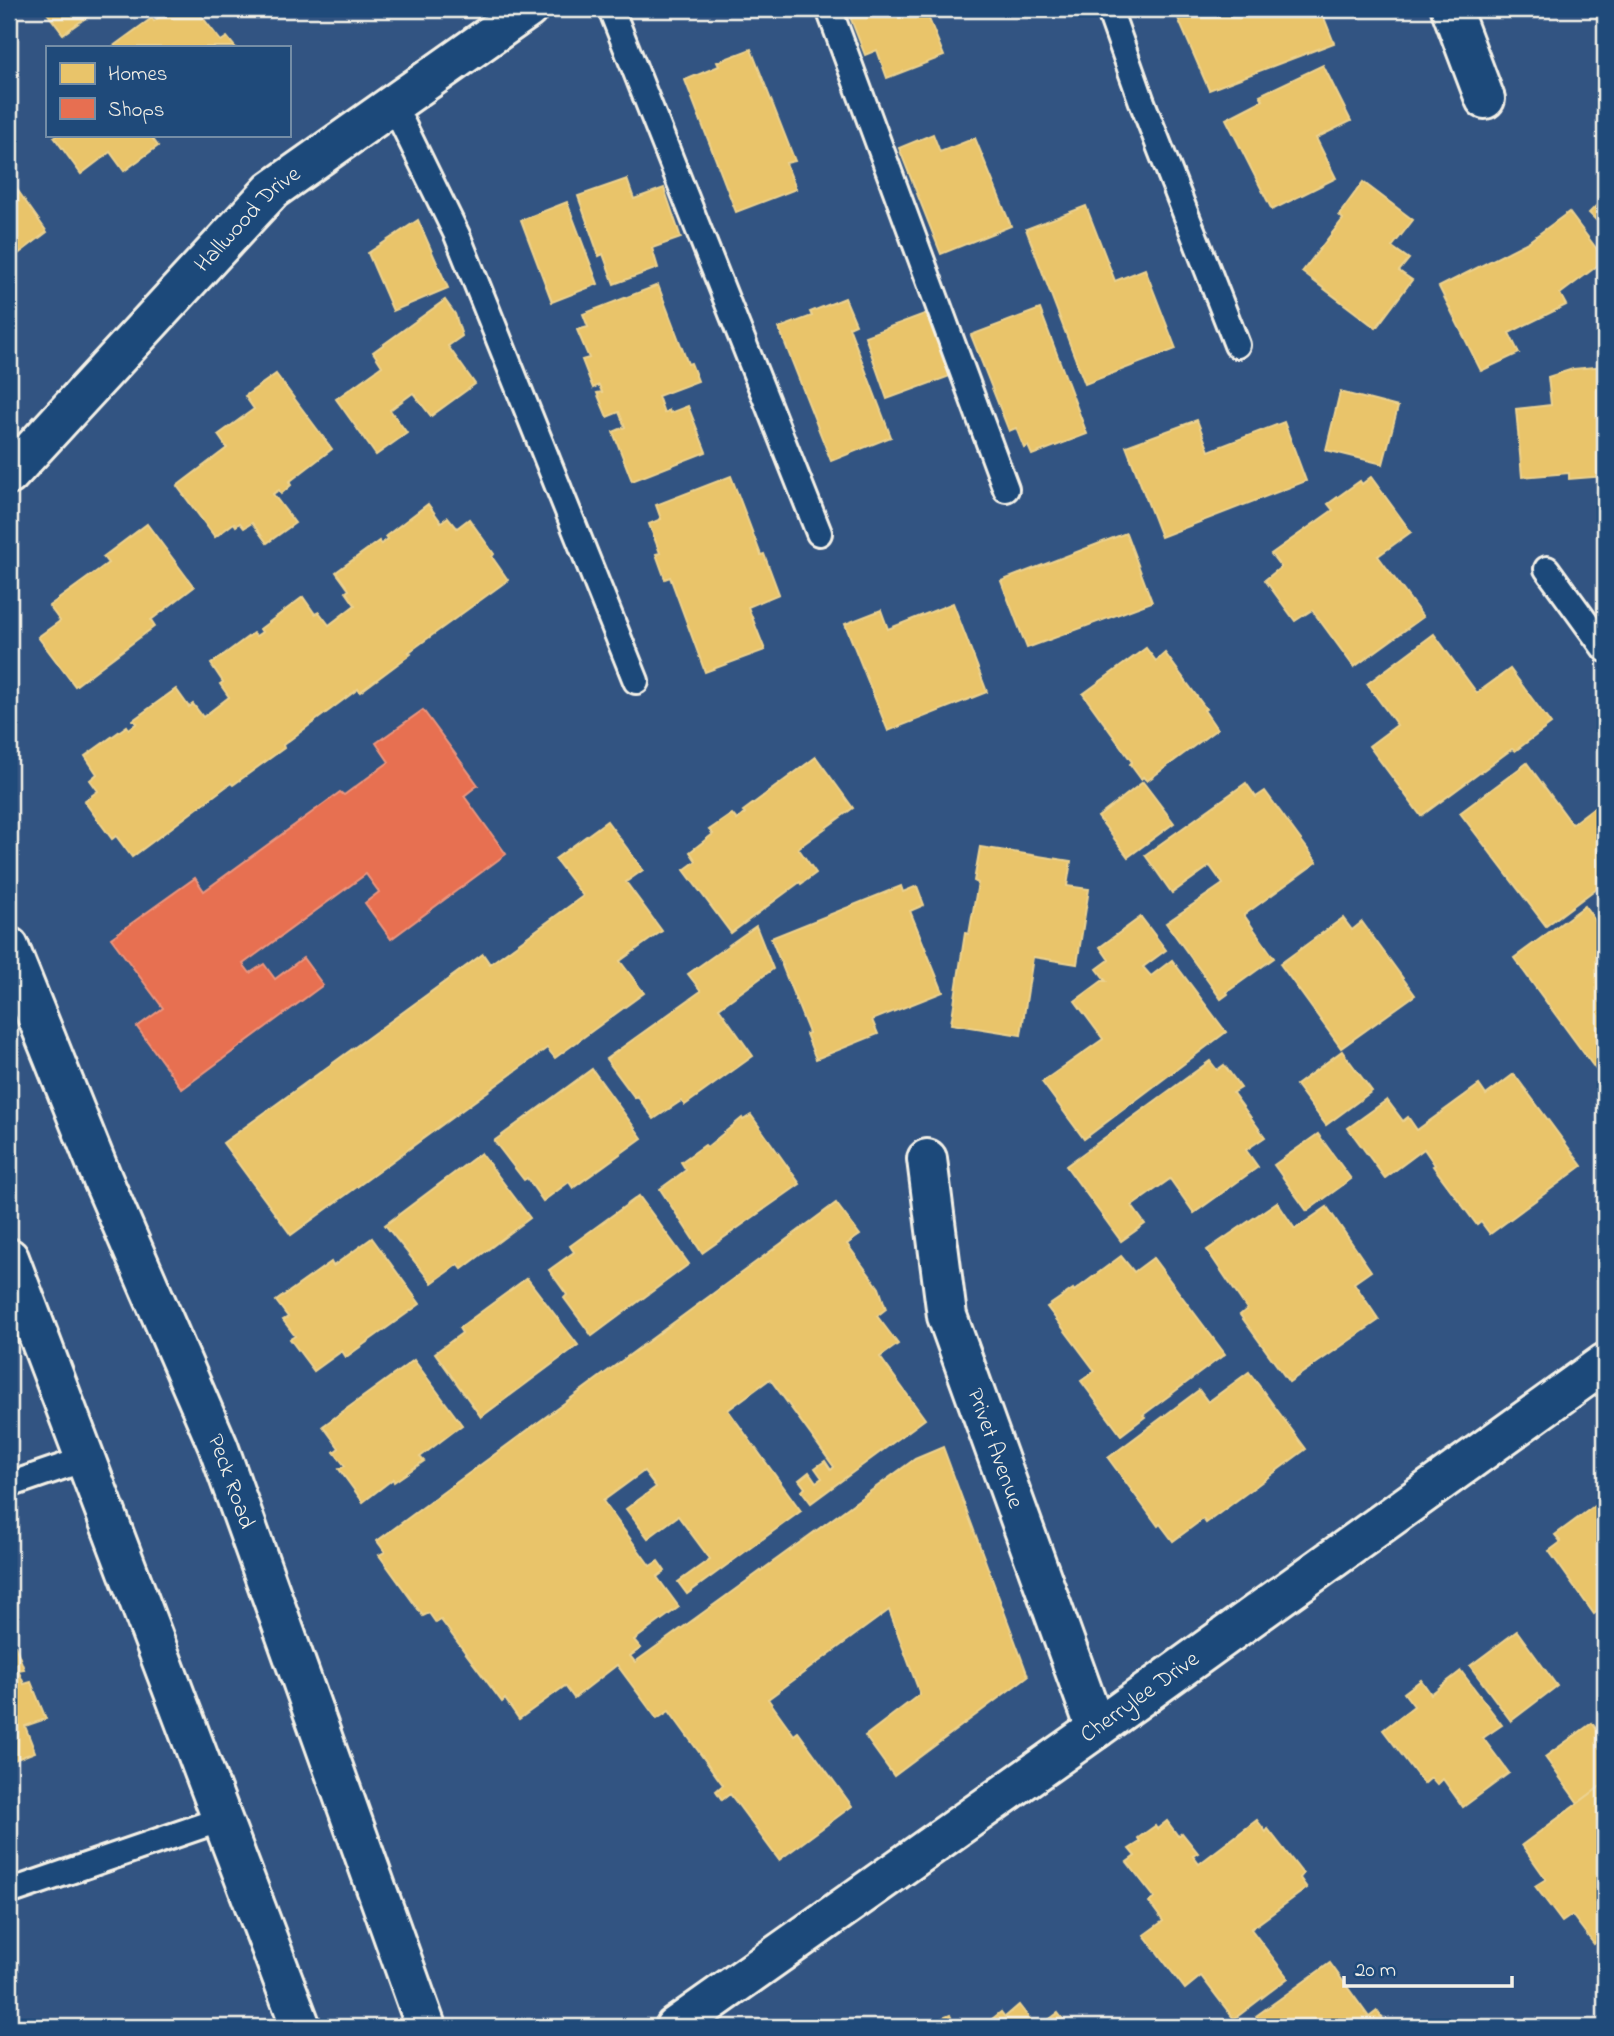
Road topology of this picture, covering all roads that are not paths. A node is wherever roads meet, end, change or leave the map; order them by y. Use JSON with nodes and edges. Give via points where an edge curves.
{"nodes":[{"id":1,"x":528,"y":9,"type":"edge"},
{"id":2,"x":611,"y":9,"type":"edge"},
{"id":3,"x":828,"y":9,"type":"edge"},
{"id":4,"x":1109,"y":9,"type":"edge"},
{"id":5,"x":1451,"y":9,"type":"edge"},
{"id":6,"x":1485,"y":99,"type":"dead end"},
{"id":7,"x":393,"y":104,"type":"junction"},
{"id":8,"x":1237,"y":345,"type":"dead end"},
{"id":9,"x":9,"y":475,"type":"edge"},
{"id":10,"x":1006,"y":489,"type":"dead end"},
{"id":11,"x":819,"y":533,"type":"dead end"},
{"id":12,"x":1547,"y":569,"type":"dead end"},
{"id":13,"x":1605,"y":649,"type":"edge"},
{"id":14,"x":636,"y":681,"type":"dead end"},
{"id":15,"x":9,"y":947,"type":"edge"},
{"id":16,"x":927,"y":1159,"type":"dead end"},
{"id":17,"x":9,"y":1258,"type":"edge"},
{"id":18,"x":1605,"y":1363,"type":"edge"},
{"id":19,"x":85,"y":1459,"type":"junction"},
{"id":20,"x":9,"y":1485,"type":"edge"},
{"id":21,"x":1096,"y":1729,"type":"junction"},
{"id":22,"x":222,"y":1819,"type":"junction"},
{"id":23,"x":9,"y":1892,"type":"edge"},
{"id":24,"x":301,"y":2027,"type":"edge"},
{"id":25,"x":424,"y":2027,"type":"edge"},
{"id":26,"x":675,"y":2027,"type":"edge"}],
"edges":[{"from":1,"to":7,"type":"street","name":"Hallwood Drive"},
{"from":2,"to":11,"type":"lane"},
{"from":3,"to":10,"type":"lane"},
{"from":4,"to":8,"type":"lane"},
{"from":5,"to":6,"type":"street"},
{"from":7,"to":9,"type":"street","name":"Hallwood Drive","via":[[272,190]]},
{"from":7,"to":14,"type":"lane","via":[[457,235]]},
{"from":12,"to":13,"type":"lane"},
{"from":15,"to":25,"type":"street","name":"Peck Road","via":[[218,1446]]},
{"from":16,"to":21,"type":"street","name":"Privet Avenue","via":[[947,1316]]},
{"from":17,"to":19,"type":"street"},
{"from":18,"to":21,"type":"street","name":"Cherrylee Drive"},
{"from":19,"to":20,"type":"lane"},
{"from":19,"to":22,"type":"street"},
{"from":21,"to":26,"type":"street","name":"Cherrylee Drive"},
{"from":22,"to":23,"type":"lane"},
{"from":22,"to":24,"type":"street"}]}
